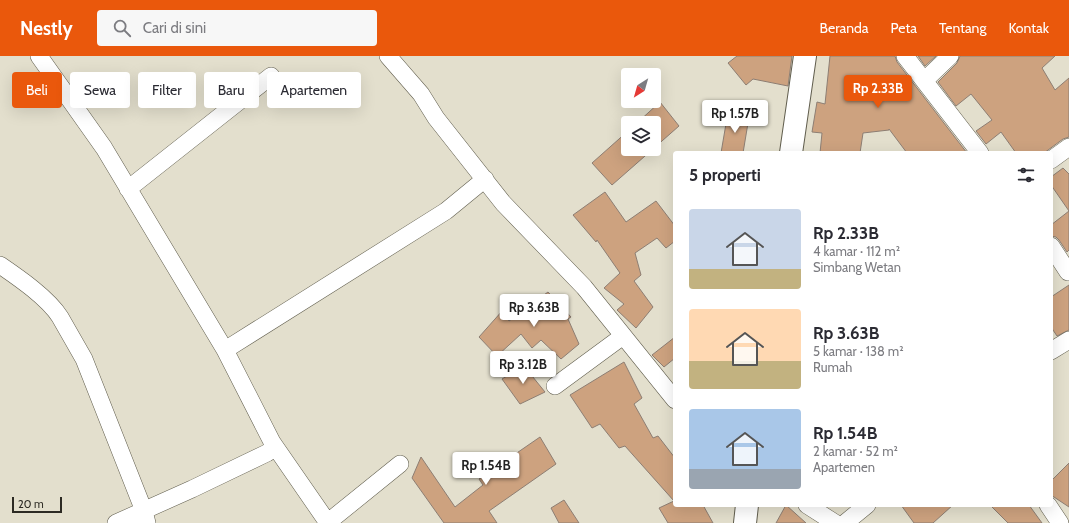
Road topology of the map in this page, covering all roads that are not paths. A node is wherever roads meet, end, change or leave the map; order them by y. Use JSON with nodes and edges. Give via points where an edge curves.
{"nodes":[{"id":1,"x":39,"y":56,"type":"edge"},
{"id":2,"x":388,"y":56,"type":"edge"},
{"id":3,"x":805,"y":56,"type":"edge"},
{"id":4,"x":905,"y":56,"type":"edge"},
{"id":5,"x":950,"y":56,"type":"edge"},
{"id":6,"x":267,"y":79,"type":"edge"},
{"id":7,"x":925,"y":80,"type":"junction"},
{"id":8,"x":1069,"y":147,"type":"edge"},
{"id":9,"x":791,"y":151,"type":"edge"},
{"id":10,"x":978,"y":151,"type":"edge"},
{"id":11,"x":1053,"y":159,"type":"edge"},
{"id":12,"x":485,"y":180,"type":"junction"},
{"id":13,"x":128,"y":189,"type":"junction"},
{"id":14,"x":1053,"y":249,"type":"edge"},
{"id":15,"x":0,"y":265,"type":"edge"},
{"id":16,"x":1069,"y":272,"type":"edge"},
{"id":17,"x":623,"y":336,"type":"junction"},
{"id":18,"x":1069,"y":340,"type":"edge"},
{"id":19,"x":225,"y":350,"type":"junction"},
{"id":20,"x":1053,"y":350,"type":"edge"},
{"id":21,"x":555,"y":386,"type":"dead end"},
{"id":22,"x":673,"y":398,"type":"edge"},
{"id":23,"x":272,"y":442,"type":"junction"},
{"id":24,"x":400,"y":464,"type":"dead end"},
{"id":25,"x":747,"y":507,"type":"edge"},
{"id":26,"x":810,"y":507,"type":"edge"},
{"id":27,"x":865,"y":507,"type":"edge"},
{"id":28,"x":1049,"y":507,"type":"edge"},
{"id":29,"x":145,"y":517,"type":"edge"},
{"id":30,"x":116,"y":523,"type":"edge"},
{"id":31,"x":328,"y":523,"type":"edge"},
{"id":32,"x":744,"y":523,"type":"edge"},
{"id":33,"x":835,"y":523,"type":"edge"},
{"id":34,"x":845,"y":523,"type":"edge"},
{"id":35,"x":1060,"y":523,"type":"edge"}],
"edges":[{"from":1,"to":13,"type":"street","via":[[104,148]]},
{"from":2,"to":12,"type":"street","via":[[421,94],[436,118]]},
{"from":3,"to":9,"type":"street"},
{"from":4,"to":7,"type":"street"},
{"from":5,"to":7,"type":"street"},
{"from":6,"to":13,"type":"street"},
{"from":7,"to":10,"type":"street"},
{"from":8,"to":11,"type":"street"},
{"from":12,"to":17,"type":"street","via":[[503,203],[584,287]]},
{"from":12,"to":19,"type":"street","via":[[446,211]]},
{"from":13,"to":19,"type":"street"},
{"from":14,"to":16,"type":"street"},
{"from":15,"to":29,"type":"street","via":[[56,310],[84,359]]},
{"from":17,"to":21,"type":"street"},
{"from":17,"to":22,"type":"street"},
{"from":18,"to":20,"type":"street"},
{"from":19,"to":23,"type":"street"},
{"from":23,"to":29,"type":"street","via":[[271,451]]},
{"from":23,"to":31,"type":"street"},
{"from":24,"to":31,"type":"street"},
{"from":25,"to":32,"type":"street"},
{"from":26,"to":33,"type":"street"},
{"from":27,"to":34,"type":"street"},
{"from":28,"to":35,"type":"street"},
{"from":29,"to":30,"type":"street"}]}
